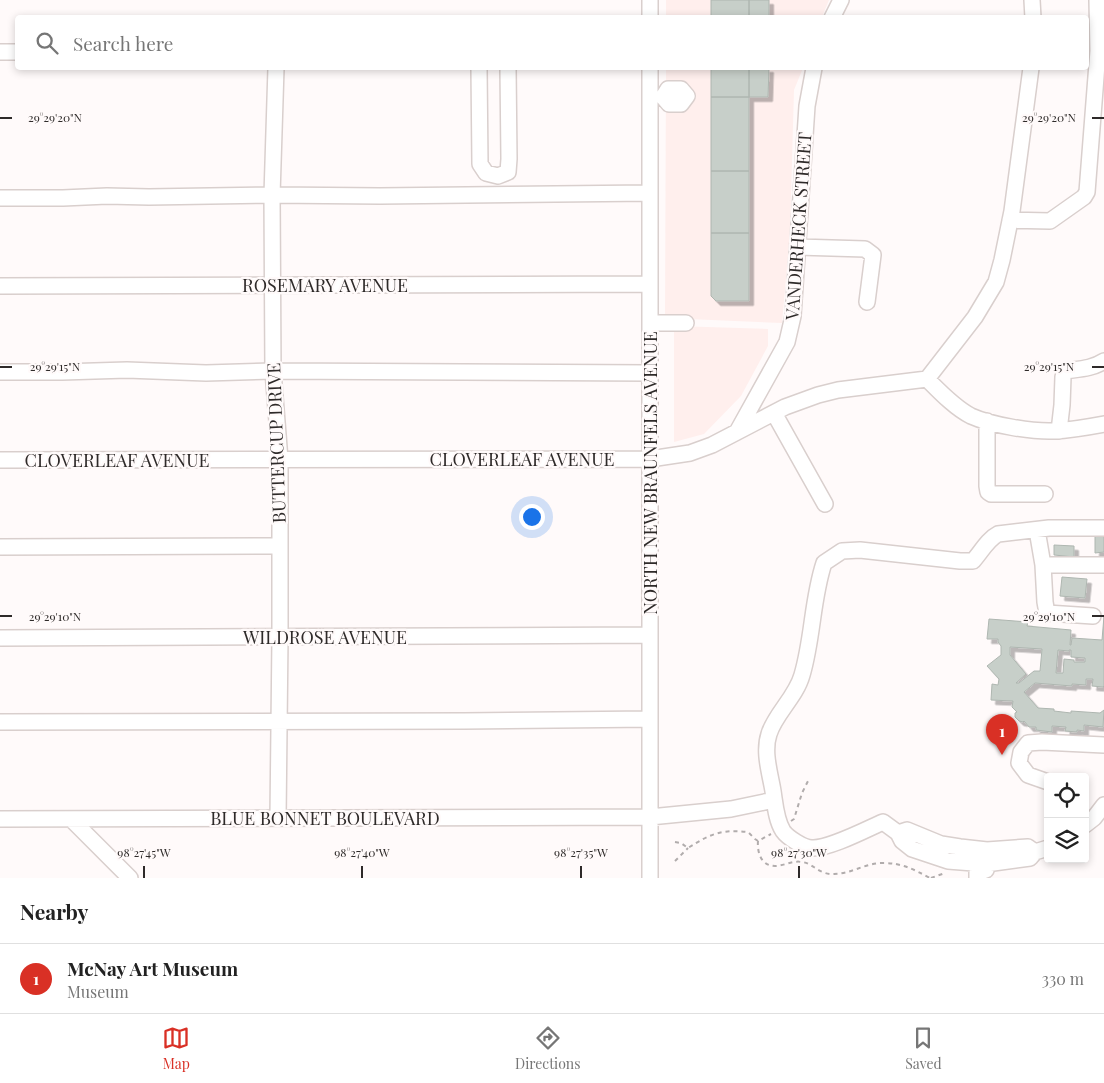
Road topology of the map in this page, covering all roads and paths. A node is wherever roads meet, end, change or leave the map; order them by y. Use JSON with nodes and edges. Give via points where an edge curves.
{"nodes":[{"id":1,"x":650,"y":0,"type":"edge"},
{"id":2,"x":842,"y":0,"type":"edge"},
{"id":3,"x":1032,"y":0,"type":"edge"},
{"id":4,"x":1097,"y":0,"type":"edge"},
{"id":5,"x":650,"y":15,"type":"edge"},
{"id":6,"x":834,"y":15,"type":"edge"},
{"id":7,"x":1032,"y":15,"type":"edge"},
{"id":8,"x":0,"y":52,"type":"edge"},
{"id":9,"x":15,"y":52,"type":"edge"},
{"id":10,"x":276,"y":70,"type":"edge"},
{"id":11,"x":479,"y":70,"type":"edge"},
{"id":12,"x":508,"y":70,"type":"edge"},
{"id":13,"x":650,"y":70,"type":"edge"},
{"id":14,"x":814,"y":70,"type":"edge"},
{"id":15,"x":1031,"y":70,"type":"edge"},
{"id":16,"x":650,"y":193,"type":"junction"},
{"id":17,"x":272,"y":195,"type":"junction"},
{"id":18,"x":0,"y":198,"type":"edge"},
{"id":19,"x":1010,"y":220,"type":"junction"},
{"id":20,"x":798,"y":247,"type":"junction"},
{"id":21,"x":273,"y":284,"type":"junction"},
{"id":22,"x":650,"y":284,"type":"junction"},
{"id":23,"x":0,"y":286,"type":"edge"},
{"id":24,"x":868,"y":302,"type":"dead end"},
{"id":25,"x":650,"y":323,"type":"junction"},
{"id":26,"x":686,"y":323,"type":"dead end"},
{"id":27,"x":1104,"y":361,"type":"edge"},
{"id":28,"x":0,"y":372,"type":"edge"},
{"id":29,"x":273,"y":372,"type":"junction"},
{"id":30,"x":650,"y":373,"type":"junction"},
{"id":31,"x":927,"y":379,"type":"junction"},
{"id":32,"x":774,"y":413,"type":"junction"},
{"id":33,"x":987,"y":421,"type":"junction"},
{"id":34,"x":1104,"y":424,"type":"edge"},
{"id":35,"x":1059,"y":431,"type":"junction"},
{"id":36,"x":737,"y":432,"type":"junction"},
{"id":37,"x":650,"y":459,"type":"junction"},
{"id":38,"x":0,"y":460,"type":"edge"},
{"id":39,"x":280,"y":460,"type":"junction"},
{"id":40,"x":1045,"y":494,"type":"dead end"},
{"id":41,"x":825,"y":504,"type":"dead end"},
{"id":42,"x":1104,"y":528,"type":"edge"},
{"id":43,"x":1037,"y":530,"type":"junction"},
{"id":44,"x":280,"y":546,"type":"junction"},
{"id":45,"x":0,"y":547,"type":"edge"},
{"id":46,"x":1042,"y":565,"type":"junction"},
{"id":47,"x":1104,"y":566,"type":"edge"},
{"id":48,"x":1094,"y":616,"type":"dead end"},
{"id":49,"x":650,"y":635,"type":"junction"},
{"id":50,"x":280,"y":637,"type":"junction"},
{"id":51,"x":0,"y":638,"type":"edge"},
{"id":52,"x":650,"y":719,"type":"junction"},
{"id":53,"x":0,"y":722,"type":"edge"},
{"id":54,"x":279,"y":722,"type":"junction"},
{"id":55,"x":1104,"y":746,"type":"edge"},
{"id":56,"x":809,"y":779,"type":"dead end"},
{"id":57,"x":1044,"y":781,"type":"edge"},
{"id":58,"x":774,"y":800,"type":"junction"},
{"id":59,"x":1104,"y":805,"type":"edge"},
{"id":60,"x":650,"y":817,"type":"junction"},
{"id":61,"x":71,"y":818,"type":"junction"},
{"id":62,"x":278,"y":818,"type":"junction"},
{"id":63,"x":0,"y":819,"type":"edge"},
{"id":64,"x":1094,"y":821,"type":"edge"},
{"id":65,"x":785,"y":825,"type":"dead end"},
{"id":66,"x":773,"y":833,"type":"dead end"},
{"id":67,"x":758,"y":841,"type":"junction"},
{"id":68,"x":675,"y":842,"type":"dead end"},
{"id":69,"x":688,"y":848,"type":"junction"},
{"id":70,"x":1042,"y":850,"type":"edge"},
{"id":71,"x":676,"y":861,"type":"dead end"},
{"id":72,"x":986,"y":868,"type":"edge"},
{"id":73,"x":945,"y":873,"type":"dead end"},
{"id":74,"x":130,"y":878,"type":"edge"},
{"id":75,"x":650,"y":878,"type":"edge"},
{"id":76,"x":931,"y":878,"type":"edge"}],
"edges":[{"from":1,"to":5,"type":"street"},
{"from":2,"to":6,"type":"street"},
{"from":3,"to":7,"type":"street"},
{"from":4,"to":19,"type":"street","via":[[1098,51],[1087,192],[1084,198],[1050,221]]},
{"from":8,"to":9,"type":"street"},
{"from":10,"to":17,"type":"street","name":"BUTTERCUP DRIVE"},
{"from":11,"to":12,"type":"street","via":[[480,164],[486,173],[498,176],[508,172]]},
{"from":13,"to":16,"type":"street","name":"NORTH NEW BRAUNFELS AVENUE","via":[[656,97]]},
{"from":14,"to":20,"type":"street","name":"VANDERHECK STREET","via":[[807,106]]},
{"from":15,"to":19,"type":"street"},
{"from":16,"to":17,"type":"street"},
{"from":16,"to":22,"type":"street","name":"NORTH NEW BRAUNFELS AVENUE"},
{"from":17,"to":18,"type":"street"},
{"from":17,"to":21,"type":"street","name":"BUTTERCUP DRIVE"},
{"from":19,"to":31,"type":"street","via":[[996,282],[975,317]]},
{"from":20,"to":24,"type":"street","via":[[866,249],[873,255]]},
{"from":20,"to":36,"type":"street","name":"VANDERHECK STREET","via":[[794,316],[787,342]]},
{"from":21,"to":22,"type":"street","name":"ROSEMARY AVENUE"},
{"from":21,"to":23,"type":"street","name":"ROSEMARY AVENUE"},
{"from":21,"to":29,"type":"street","name":"BUTTERCUP DRIVE"},
{"from":22,"to":25,"type":"street","name":"NORTH NEW BRAUNFELS AVENUE"},
{"from":25,"to":26,"type":"street"},
{"from":25,"to":30,"type":"street","name":"NORTH NEW BRAUNFELS AVENUE"},
{"from":27,"to":35,"type":"street","via":[[1086,369],[1065,371]]},
{"from":28,"to":29,"type":"street"},
{"from":29,"to":30,"type":"street"},
{"from":29,"to":39,"type":"street","name":"BUTTERCUP DRIVE"},
{"from":30,"to":37,"type":"street","name":"NORTH NEW BRAUNFELS AVENUE"},
{"from":31,"to":32,"type":"street","name":"CLOVERLEAF AVENUE","via":[[832,391]]},
{"from":31,"to":33,"type":"street","via":[[971,416]]},
{"from":32,"to":36,"type":"street","name":"CLOVERLEAF AVENUE"},
{"from":32,"to":41,"type":"street"},
{"from":33,"to":35,"type":"street","via":[[1033,430]]},
{"from":33,"to":40,"type":"street","via":[[988,492]]},
{"from":34,"to":35,"type":"street"},
{"from":36,"to":37,"type":"street","name":"CLOVERLEAF AVENUE","via":[[698,451]]},
{"from":37,"to":39,"type":"street","name":"CLOVERLEAF AVENUE"},
{"from":37,"to":49,"type":"street","name":"NORTH NEW BRAUNFELS AVENUE"},
{"from":38,"to":39,"type":"street","name":"CLOVERLEAF AVENUE"},
{"from":39,"to":44,"type":"street","name":"BUTTERCUP DRIVE"},
{"from":42,"to":43,"type":"street"},
{"from":43,"to":46,"type":"street"},
{"from":43,"to":58,"type":"street","via":[[998,534],[973,561],[860,550],[842,551],[824,563],[802,676],[768,734],[766,754]]},
{"from":44,"to":45,"type":"street"},
{"from":44,"to":50,"type":"street","name":"BUTTERCUP DRIVE"},
{"from":46,"to":47,"type":"street"},
{"from":46,"to":48,"type":"street","via":[[1047,613]]},
{"from":49,"to":50,"type":"street","name":"WILDROSE AVENUE"},
{"from":49,"to":52,"type":"street","name":"NORTH NEW BRAUNFELS AVENUE"},
{"from":50,"to":51,"type":"street","name":"WILDROSE AVENUE"},
{"from":50,"to":54,"type":"street","name":"BUTTERCUP DRIVE"},
{"from":52,"to":54,"type":"street"},
{"from":52,"to":60,"type":"street","name":"NORTH NEW BRAUNFELS AVENUE"},
{"from":53,"to":54,"type":"street"},
{"from":54,"to":62,"type":"street","name":"BUTTERCUP DRIVE"},
{"from":55,"to":57,"type":"street","via":[[1028,744],[1021,752],[1019,763],[1028,775]]},
{"from":56,"to":65,"type":"path","via":[[794,819]]},
{"from":58,"to":60,"type":"street","name":"BLUE BONNET BOULEVARD","via":[[731,809]]},
{"from":58,"to":72,"type":"street","via":[[784,832],[797,843],[812,848],[828,845],[883,822],[898,833],[907,830],[941,844],[960,847]]},
{"from":59,"to":64,"type":"street"},
{"from":60,"to":62,"type":"street","name":"BLUE BONNET BOULEVARD"},
{"from":60,"to":75,"type":"street","name":"NORTH NEW BRAUNFELS AVENUE"},
{"from":61,"to":62,"type":"street","name":"BLUE BONNET BOULEVARD"},
{"from":61,"to":63,"type":"street","name":"BLUE BONNET BOULEVARD"},
{"from":61,"to":74,"type":"street"},
{"from":66,"to":67,"type":"path"},
{"from":67,"to":69,"type":"path","via":[[748,832],[722,832]]},
{"from":67,"to":76,"type":"path","via":[[757,850],[762,860],[771,865],[800,861],[832,875],[882,863],[904,865]]},
{"from":68,"to":69,"type":"path"},
{"from":69,"to":71,"type":"path"},
{"from":70,"to":72,"type":"street","via":[[1028,848]]},
{"from":73,"to":76,"type":"path"}]}
